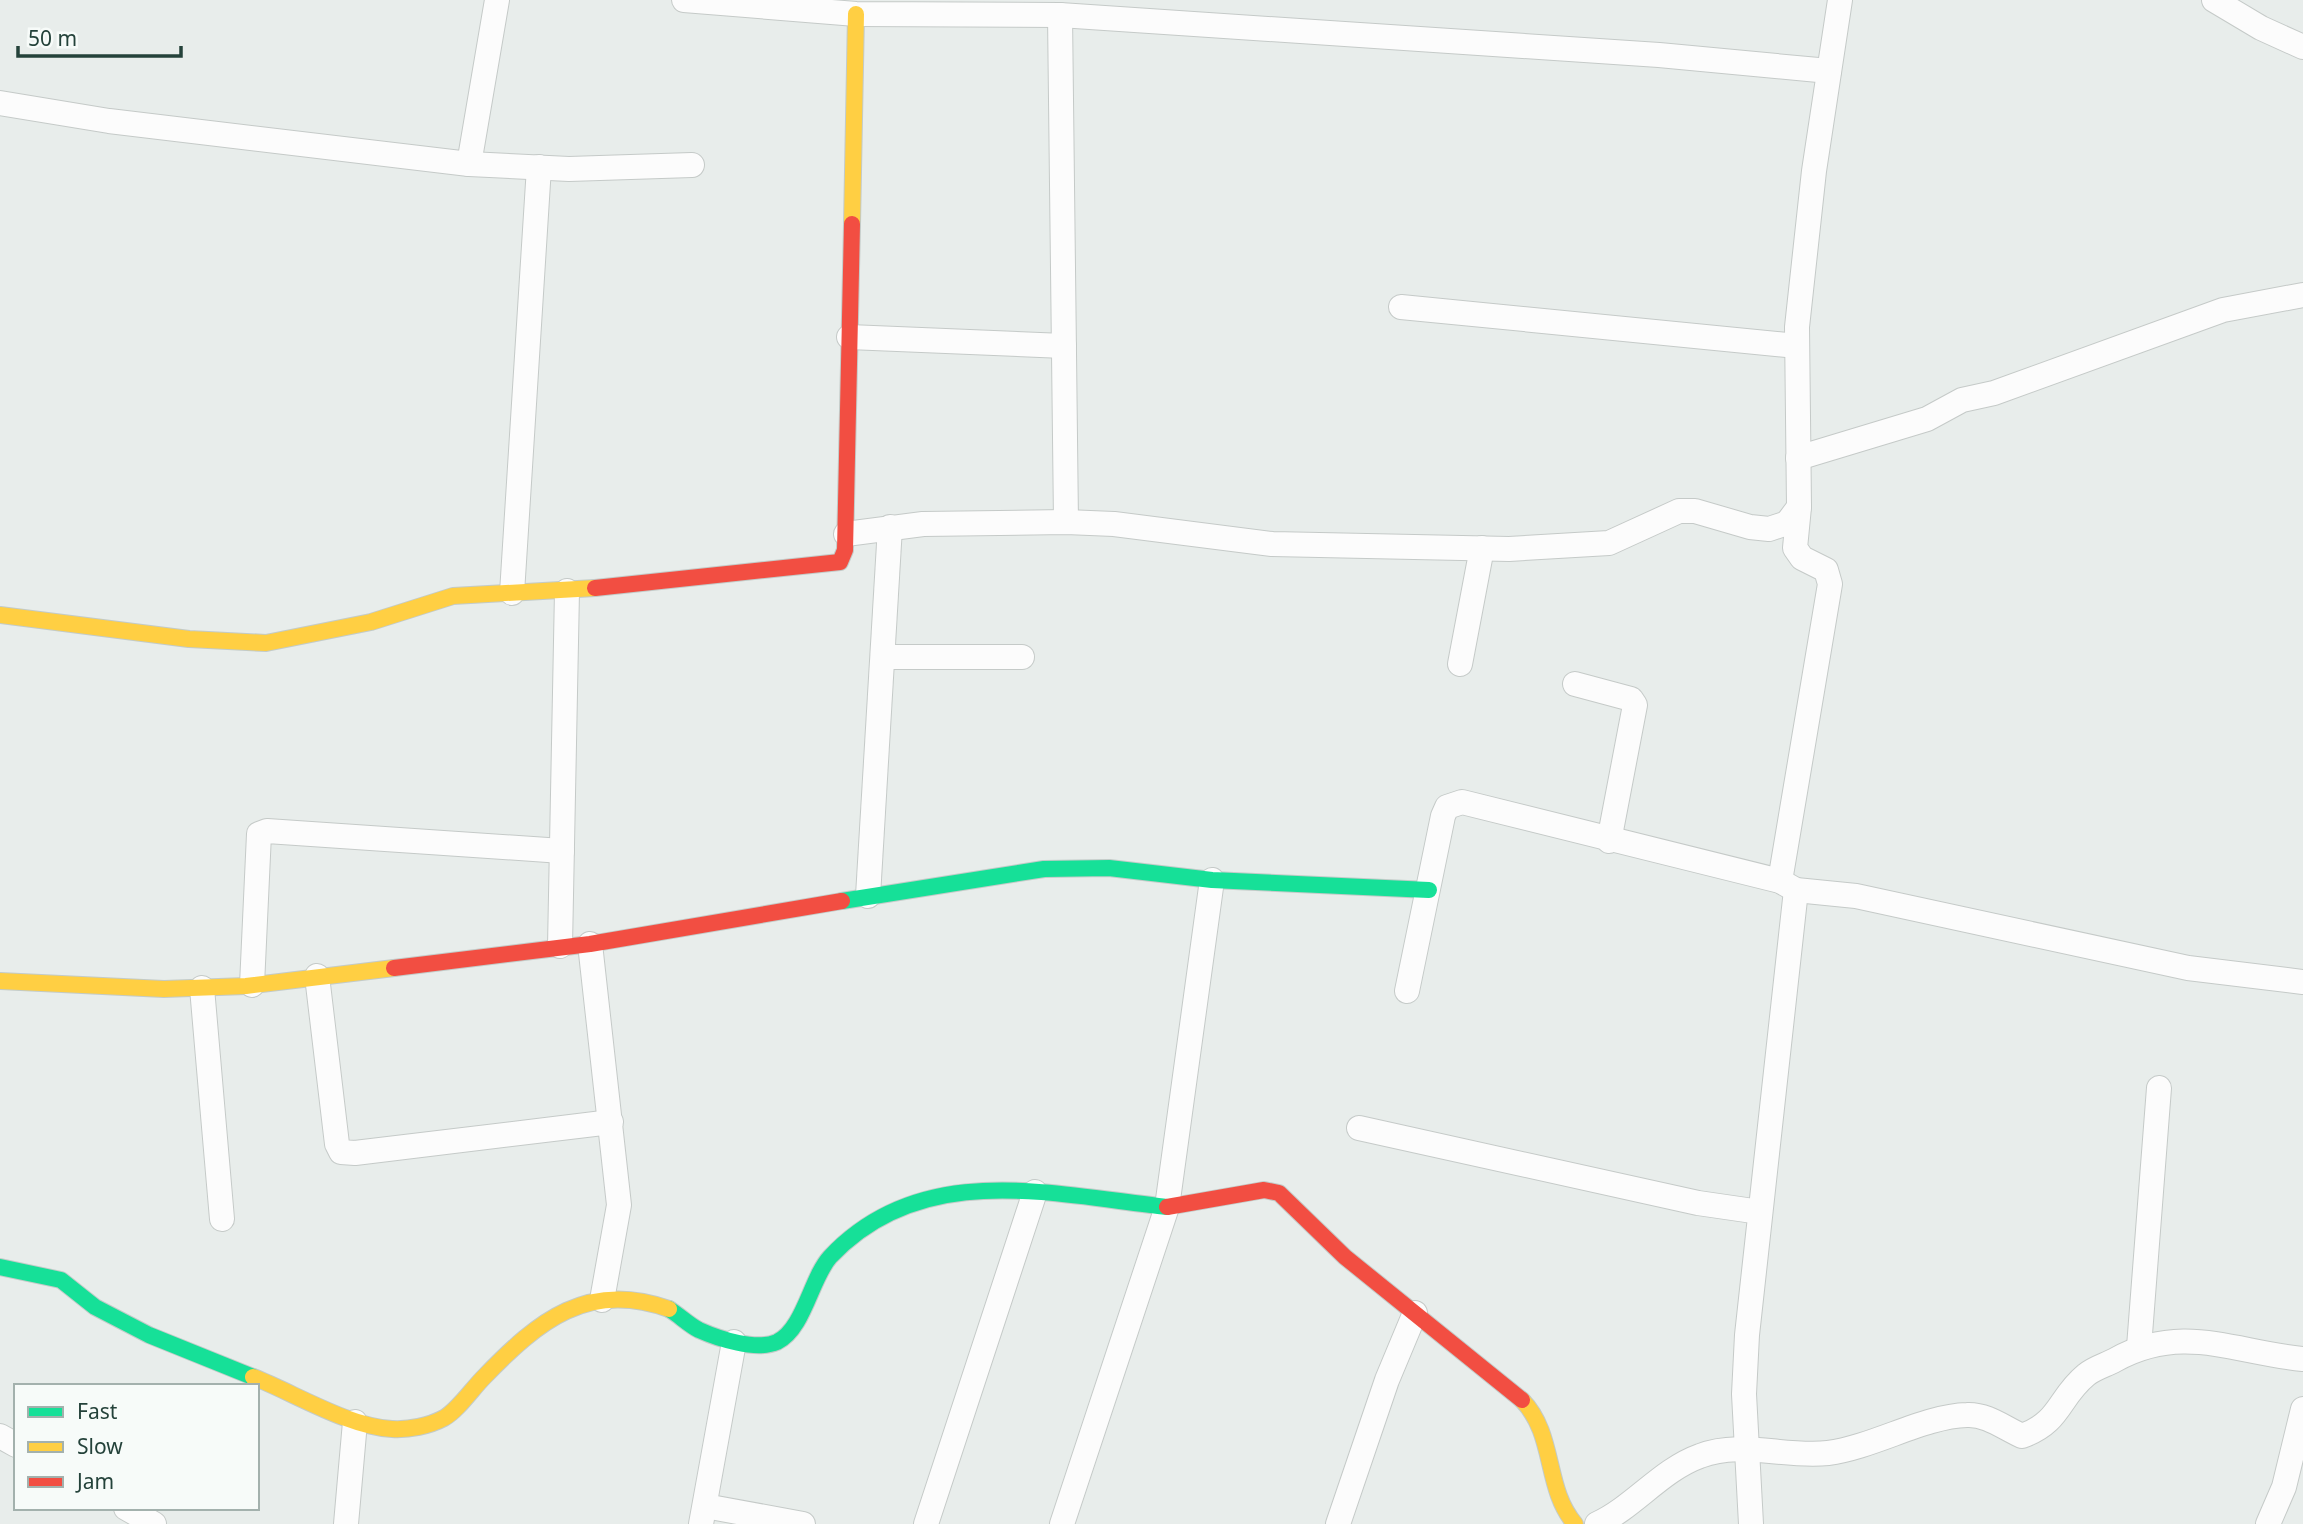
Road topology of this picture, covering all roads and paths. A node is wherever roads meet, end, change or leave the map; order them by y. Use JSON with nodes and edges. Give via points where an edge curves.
{"nodes":[{"id":1,"x":497,"y":0,"type":"edge"},
{"id":2,"x":684,"y":0,"type":"edge"},
{"id":3,"x":1840,"y":0,"type":"edge"},
{"id":4,"x":2214,"y":0,"type":"edge"},
{"id":5,"x":856,"y":14,"type":"junction"},
{"id":6,"x":1060,"y":15,"type":"junction"},
{"id":7,"x":2303,"y":47,"type":"edge"},
{"id":8,"x":1829,"y":71,"type":"junction"},
{"id":9,"x":0,"y":103,"type":"edge"},
{"id":10,"x":469,"y":164,"type":"junction"},
{"id":11,"x":692,"y":165,"type":"dead end"},
{"id":12,"x":539,"y":167,"type":"junction"},
{"id":13,"x":2303,"y":295,"type":"edge"},
{"id":14,"x":1401,"y":307,"type":"dead end"},
{"id":15,"x":849,"y":337,"type":"junction"},
{"id":16,"x":1064,"y":346,"type":"junction"},
{"id":17,"x":1797,"y":346,"type":"junction"},
{"id":18,"x":1798,"y":458,"type":"junction"},
{"id":19,"x":1799,"y":508,"type":"junction"},
{"id":20,"x":1066,"y":522,"type":"junction"},
{"id":21,"x":890,"y":527,"type":"junction"},
{"id":22,"x":846,"y":534,"type":"junction"},
{"id":23,"x":1482,"y":548,"type":"junction"},
{"id":24,"x":567,"y":591,"type":"junction"},
{"id":25,"x":512,"y":593,"type":"junction"},
{"id":26,"x":0,"y":615,"type":"edge"},
{"id":27,"x":883,"y":657,"type":"junction"},
{"id":28,"x":1023,"y":657,"type":"dead end"},
{"id":29,"x":1460,"y":664,"type":"dead end"},
{"id":30,"x":1575,"y":684,"type":"dead end"},
{"id":31,"x":1609,"y":841,"type":"junction"},
{"id":32,"x":562,"y":851,"type":"junction"},
{"id":33,"x":1212,"y":880,"type":"junction"},
{"id":34,"x":1788,"y":886,"type":"junction"},
{"id":35,"x":1429,"y":890,"type":"junction"},
{"id":36,"x":868,"y":896,"type":"junction"},
{"id":37,"x":590,"y":944,"type":"junction"},
{"id":38,"x":560,"y":946,"type":"junction"},
{"id":39,"x":317,"y":976,"type":"junction"},
{"id":40,"x":0,"y":981,"type":"edge"},
{"id":41,"x":2303,"y":982,"type":"edge"},
{"id":42,"x":252,"y":985,"type":"junction"},
{"id":43,"x":202,"y":988,"type":"junction"},
{"id":44,"x":1407,"y":991,"type":"dead end"},
{"id":45,"x":2159,"y":1088,"type":"dead end"},
{"id":46,"x":611,"y":1122,"type":"junction"},
{"id":47,"x":1359,"y":1128,"type":"dead end"},
{"id":48,"x":1035,"y":1192,"type":"junction"},
{"id":49,"x":1167,"y":1207,"type":"junction"},
{"id":50,"x":1760,"y":1212,"type":"junction"},
{"id":51,"x":222,"y":1219,"type":"dead end"},
{"id":52,"x":0,"y":1267,"type":"edge"},
{"id":53,"x":602,"y":1300,"type":"junction"},
{"id":54,"x":1415,"y":1313,"type":"junction"},
{"id":55,"x":734,"y":1342,"type":"junction"},
{"id":56,"x":2139,"y":1347,"type":"junction"},
{"id":57,"x":2303,"y":1359,"type":"edge"},
{"id":58,"x":2303,"y":1409,"type":"edge"},
{"id":59,"x":355,"y":1422,"type":"junction"},
{"id":60,"x":1747,"y":1449,"type":"junction"},
{"id":61,"x":130,"y":1510,"type":"edge"},
{"id":62,"x":703,"y":1515,"type":"edge"},
{"id":63,"x":154,"y":1524,"type":"edge"},
{"id":64,"x":345,"y":1524,"type":"edge"},
{"id":65,"x":803,"y":1524,"type":"edge"},
{"id":66,"x":926,"y":1524,"type":"edge"},
{"id":67,"x":1062,"y":1524,"type":"edge"},
{"id":68,"x":1338,"y":1524,"type":"edge"},
{"id":69,"x":1574,"y":1524,"type":"edge"},
{"id":70,"x":1597,"y":1524,"type":"edge"},
{"id":71,"x":1751,"y":1524,"type":"edge"},
{"id":72,"x":2267,"y":1524,"type":"edge"}],
"edges":[{"from":1,"to":10,"type":"street"},
{"from":2,"to":5,"type":"street"},
{"from":3,"to":8,"type":"street"},
{"from":4,"to":7,"type":"street"},
{"from":5,"to":6,"type":"street"},
{"from":5,"to":15,"type":"street"},
{"from":6,"to":8,"type":"street","via":[[1659,55]]},
{"from":6,"to":16,"type":"street"},
{"from":8,"to":17,"type":"street","via":[[1812,184]]},
{"from":9,"to":10,"type":"street","via":[[109,121]]},
{"from":10,"to":12,"type":"street"},
{"from":11,"to":12,"type":"street"},
{"from":12,"to":25,"type":"street"},
{"from":13,"to":18,"type":"street","via":[[2222,310],[1994,393],[1962,400],[1927,419]]},
{"from":14,"to":17,"type":"street"},
{"from":15,"to":16,"type":"street"},
{"from":15,"to":22,"type":"street"},
{"from":16,"to":20,"type":"street"},
{"from":17,"to":18,"type":"street"},
{"from":18,"to":19,"type":"street"},
{"from":19,"to":23,"type":"street","via":[[1787,523],[1769,529],[1679,511],[1609,543]]},
{"from":19,"to":34,"type":"street","via":[[1796,552],[1826,570],[1830,584]]},
{"from":20,"to":21,"type":"street"},
{"from":20,"to":23,"type":"street","via":[[1272,544]]},
{"from":21,"to":22,"type":"street"},
{"from":21,"to":27,"type":"street"},
{"from":22,"to":24,"type":"street","via":[[845,555],[836,564]]},
{"from":23,"to":29,"type":"street"},
{"from":24,"to":25,"type":"street"},
{"from":24,"to":32,"type":"street"},
{"from":25,"to":26,"type":"street","via":[[439,598],[371,622],[267,643],[189,639]]},
{"from":27,"to":28,"type":"street"},
{"from":27,"to":36,"type":"street"},
{"from":30,"to":31,"type":"street","via":[[1624,696],[1635,705]]},
{"from":31,"to":34,"type":"street"},
{"from":31,"to":35,"type":"street","via":[[1456,802],[1443,816]]},
{"from":32,"to":38,"type":"street"},
{"from":32,"to":42,"type":"street","via":[[259,834]]},
{"from":33,"to":35,"type":"street"},
{"from":33,"to":36,"type":"street","via":[[1109,868],[1054,869]]},
{"from":33,"to":49,"type":"street"},
{"from":34,"to":41,"type":"street","via":[[1856,896],[2188,968]]},
{"from":34,"to":50,"type":"street"},
{"from":35,"to":44,"type":"street"},
{"from":36,"to":37,"type":"street"},
{"from":37,"to":38,"type":"street"},
{"from":37,"to":46,"type":"street"},
{"from":38,"to":39,"type":"street"},
{"from":39,"to":42,"type":"street"},
{"from":39,"to":46,"type":"street","via":[[341,1152]]},
{"from":40,"to":43,"type":"street"},
{"from":42,"to":43,"type":"street"},
{"from":43,"to":51,"type":"street"},
{"from":45,"to":56,"type":"street"},
{"from":46,"to":53,"type":"street","via":[[619,1216]]},
{"from":47,"to":50,"type":"street"},
{"from":48,"to":49,"type":"street"},
{"from":48,"to":55,"type":"street","via":[[960,1190],[882,1215],[852,1235],[827,1260],[796,1321],[779,1340],[768,1344]]},
{"from":48,"to":66,"type":"street"},
{"from":49,"to":54,"type":"street","via":[[1255,1191],[1279,1194],[1345,1257]]},
{"from":49,"to":67,"type":"street"},
{"from":50,"to":60,"type":"street","via":[[1747,1335]]},
{"from":52,"to":59,"type":"street","via":[[61,1280],[95,1307],[149,1335]]},
{"from":53,"to":55,"type":"street","via":[[653,1303],[670,1309],[698,1330]]},
{"from":53,"to":59,"type":"street","via":[[574,1307],[550,1320],[512,1348],[457,1407],[431,1425],[391,1429]]},
{"from":54,"to":68,"type":"street"},
{"from":54,"to":69,"type":"street","via":[[1532,1411],[1546,1440],[1566,1514]]},
{"from":55,"to":62,"type":"street"},
{"from":56,"to":57,"type":"street","via":[[2176,1340],[2205,1342]]},
{"from":56,"to":60,"type":"street","via":[[2087,1374],[2048,1424],[2022,1436],[1990,1419],[1969,1415],[1826,1453]]},
{"from":58,"to":72,"type":"street","via":[[2284,1487]]},
{"from":59,"to":64,"type":"street"},
{"from":60,"to":70,"type":"street","via":[[1696,1457]]},
{"from":60,"to":71,"type":"street"},
{"from":61,"to":63,"type":"street"},
{"from":62,"to":65,"type":"street"}]}
